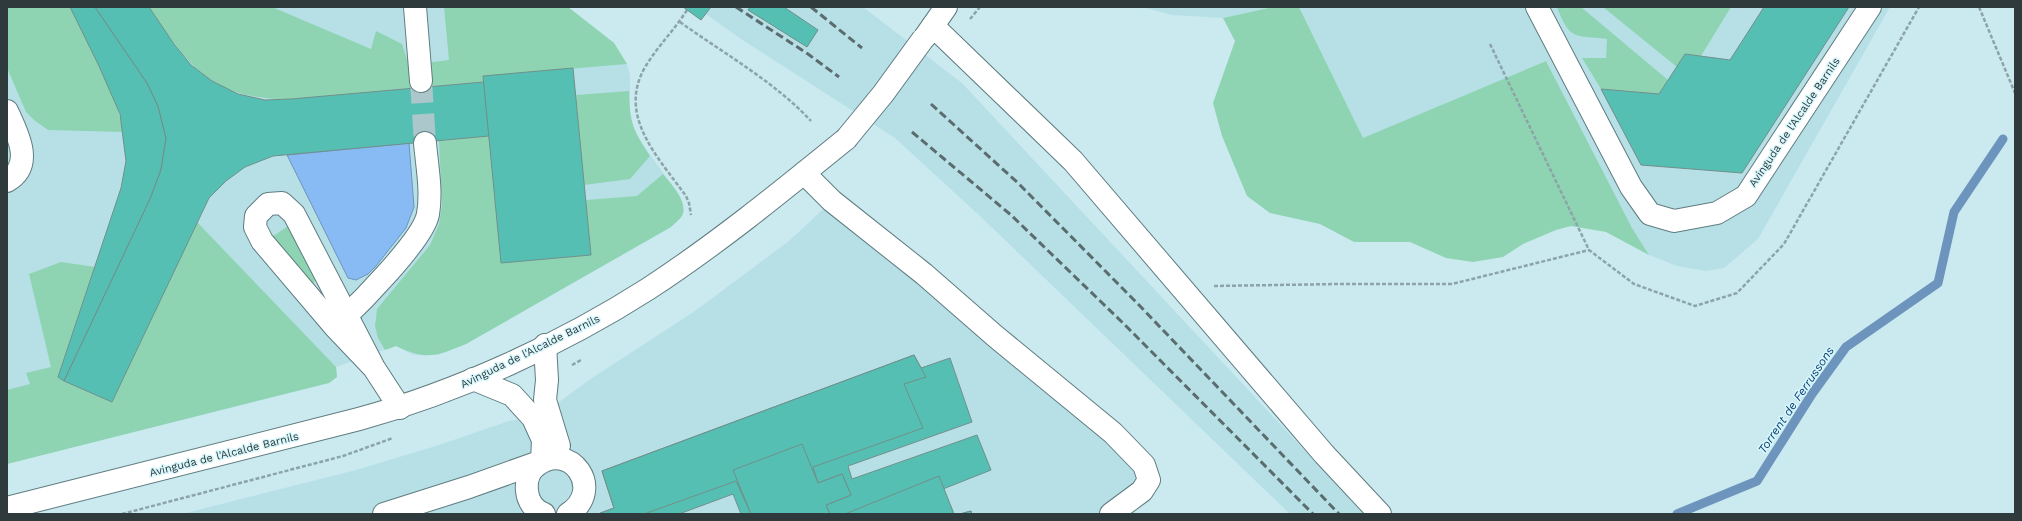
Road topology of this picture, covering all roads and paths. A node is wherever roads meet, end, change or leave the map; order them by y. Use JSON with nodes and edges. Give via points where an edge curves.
{"nodes":[{"id":1,"x":415,"y":7,"type":"edge"},
{"id":2,"x":946,"y":7,"type":"edge"},
{"id":3,"x":1537,"y":7,"type":"edge"},
{"id":4,"x":1870,"y":7,"type":"edge"},
{"id":5,"x":1919,"y":7,"type":"edge"},
{"id":6,"x":1979,"y":7,"type":"edge"},
{"id":7,"x":687,"y":10,"type":"dead end"},
{"id":8,"x":680,"y":22,"type":"junction"},
{"id":9,"x":928,"y":33,"type":"junction"},
{"id":10,"x":1490,"y":44,"type":"dead end"},
{"id":11,"x":421,"y":81,"type":"tunnel mouth"},
{"id":12,"x":2015,"y":93,"type":"edge"},
{"id":13,"x":7,"y":111,"type":"edge"},
{"id":14,"x":811,"y":122,"type":"dead end"},
{"id":15,"x":425,"y":144,"type":"tunnel mouth"},
{"id":16,"x":804,"y":173,"type":"junction"},
{"id":17,"x":7,"y":181,"type":"edge"},
{"id":18,"x":691,"y":215,"type":"dead end"},
{"id":19,"x":1590,"y":250,"type":"junction"},
{"id":20,"x":1180,"y":286,"type":"junction"},
{"id":21,"x":342,"y":321,"type":"junction"},
{"id":22,"x":545,"y":345,"type":"junction"},
{"id":23,"x":473,"y":379,"type":"junction"},
{"id":24,"x":400,"y":408,"type":"junction"},
{"id":25,"x":542,"y":461,"type":"junction"},
{"id":26,"x":570,"y":462,"type":"junction"},
{"id":27,"x":49,"y":506,"type":"edge"},
{"id":28,"x":7,"y":508,"type":"edge"},
{"id":29,"x":384,"y":514,"type":"edge"},
{"id":30,"x":544,"y":514,"type":"edge"},
{"id":31,"x":568,"y":514,"type":"edge"},
{"id":32,"x":1111,"y":514,"type":"edge"},
{"id":33,"x":1380,"y":514,"type":"edge"}],
"edges":[{"from":1,"to":11,"type":"street"},
{"from":2,"to":9,"type":"street","name":"Avinguda de l'Alcalde Barnils"},
{"from":3,"to":4,"type":"street","name":"Avinguda de l'Alcalde Barnils","via":[[1631,187],[1650,214],[1674,221],[1718,213],[1746,196]]},
{"from":5,"to":19,"type":"path","via":[[1784,244],[1737,293],[1694,306],[1634,284]]},
{"from":6,"to":12,"type":"path"},
{"from":7,"to":8,"type":"path"},
{"from":8,"to":14,"type":"path","via":[[777,90]]},
{"from":8,"to":18,"type":"path","via":[[647,64],[639,79],[635,105],[639,127],[686,196]]},
{"from":9,"to":16,"type":"street","name":"Avinguda de l'Alcalde Barnils","bridge":true,"via":[[846,139]]},
{"from":9,"to":20,"type":"street","via":[[1073,161]]},
{"from":10,"to":19,"type":"path"},
{"from":13,"to":17,"type":"street","via":[[20,139],[22,162],[15,177]]},
{"from":15,"to":21,"type":"street","via":[[430,201],[428,216],[405,252]]},
{"from":16,"to":22,"type":"street","name":"Avinguda de l'Alcalde Barnils","via":[[649,288],[618,308]]},
{"from":16,"to":32,"type":"street","via":[[836,204],[924,274],[1113,433],[1144,464],[1149,480],[1142,491]]},
{"from":19,"to":20,"type":"path","via":[[1452,284]]},
{"from":20,"to":33,"type":"street","via":[[1324,454]]},
{"from":21,"to":21,"type":"street","via":[[294,214],[282,203],[268,204],[256,216],[256,227],[262,241]]},
{"from":21,"to":24,"type":"street"},
{"from":22,"to":23,"type":"street","name":"Avinguda de l'Alcalde Barnils"},
{"from":22,"to":26,"type":"street","via":[[545,400],[560,448]]},
{"from":23,"to":24,"type":"street","name":"Avinguda de l'Alcalde Barnils"},
{"from":23,"to":25,"type":"street","via":[[512,395],[533,418],[543,440]]},
{"from":24,"to":27,"type":"street","name":"Avinguda de l'Alcalde Barnils"},
{"from":25,"to":26,"type":"street","via":[[552,458]]},
{"from":25,"to":29,"type":"street"},
{"from":25,"to":30,"type":"street","via":[[534,468],[526,485],[532,505]]},
{"from":26,"to":31,"type":"street","via":[[578,468],[584,479],[585,490],[581,502]]},
{"from":27,"to":28,"type":"street","name":"Avinguda de l'Alcalde Barnils"}]}
